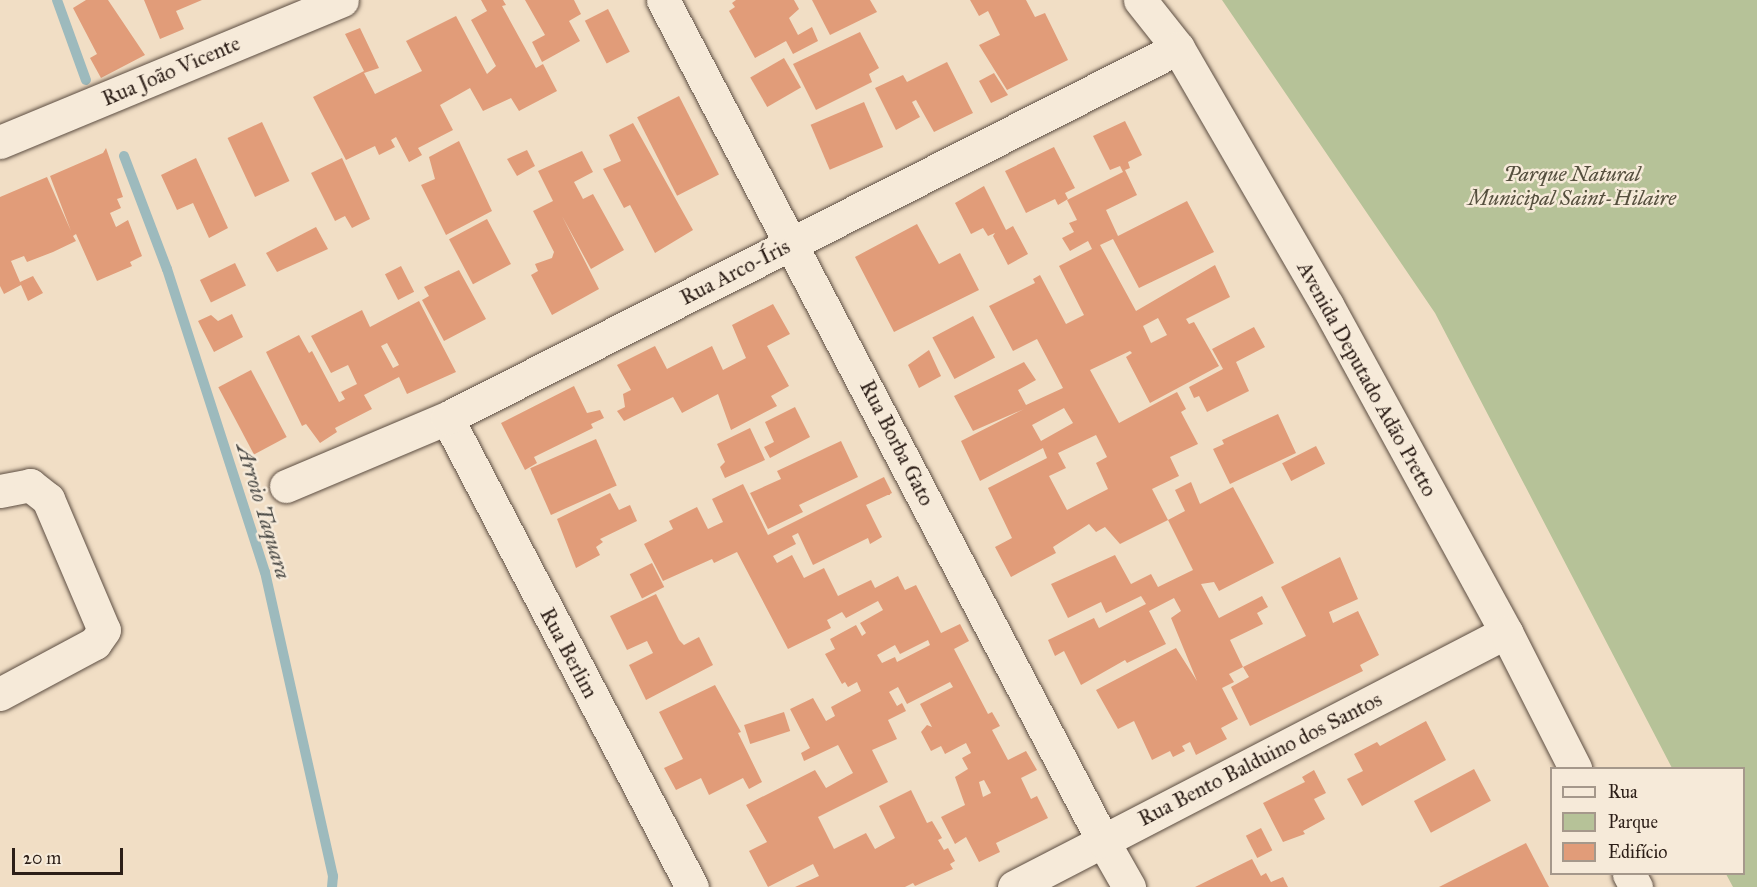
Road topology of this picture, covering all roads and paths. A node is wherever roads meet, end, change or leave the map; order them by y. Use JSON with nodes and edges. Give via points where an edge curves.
{"nodes":[{"id":1,"x":342,"y":0,"type":"edge"},
{"id":2,"x":663,"y":0,"type":"edge"},
{"id":3,"x":1140,"y":0,"type":"edge"},
{"id":4,"x":1178,"y":48,"type":"junction"},
{"id":5,"x":0,"y":142,"type":"edge"},
{"id":6,"x":793,"y":242,"type":"junction"},
{"id":7,"x":447,"y":418,"type":"junction"},
{"id":8,"x":286,"y":486,"type":"dead end"},
{"id":9,"x":0,"y":491,"type":"edge"},
{"id":10,"x":1506,"y":632,"type":"junction"},
{"id":11,"x":0,"y":694,"type":"edge"},
{"id":12,"x":1574,"y":767,"type":"edge"},
{"id":13,"x":1103,"y":841,"type":"junction"},
{"id":14,"x":692,"y":887,"type":"edge"},
{"id":15,"x":1014,"y":887,"type":"edge"},
{"id":16,"x":1128,"y":887,"type":"edge"}],
"edges":[{"from":1,"to":5,"type":"street","name":"Rua João Vicente"},
{"from":2,"to":6,"type":"street","name":"Rua Borba Gato"},
{"from":3,"to":4,"type":"street","name":"Avenida Deputado Adão Pretto"},
{"from":4,"to":6,"type":"street","name":"Rua Arco-Íris"},
{"from":4,"to":10,"type":"street","name":"Avenida Deputado Adão Pretto","via":[[1327,305]]},
{"from":6,"to":7,"type":"street","name":"Rua Arco-Íris"},
{"from":6,"to":13,"type":"street","name":"Rua Borba Gato"},
{"from":7,"to":8,"type":"street","name":"Rua Arco-Íris"},
{"from":7,"to":14,"type":"street","name":"Rua Berlim"},
{"from":9,"to":11,"type":"street","via":[[30,485],[48,499],[104,630],[95,643]]},
{"from":10,"to":12,"type":"street","name":"Avenida Deputado Adão Pretto"},
{"from":10,"to":13,"type":"street","name":"Rua Bento Balduino dos Santos"},
{"from":13,"to":15,"type":"street","name":"Rua Bento Balduino dos Santos"},
{"from":13,"to":16,"type":"street","name":"Rua Borba Gato"}]}
